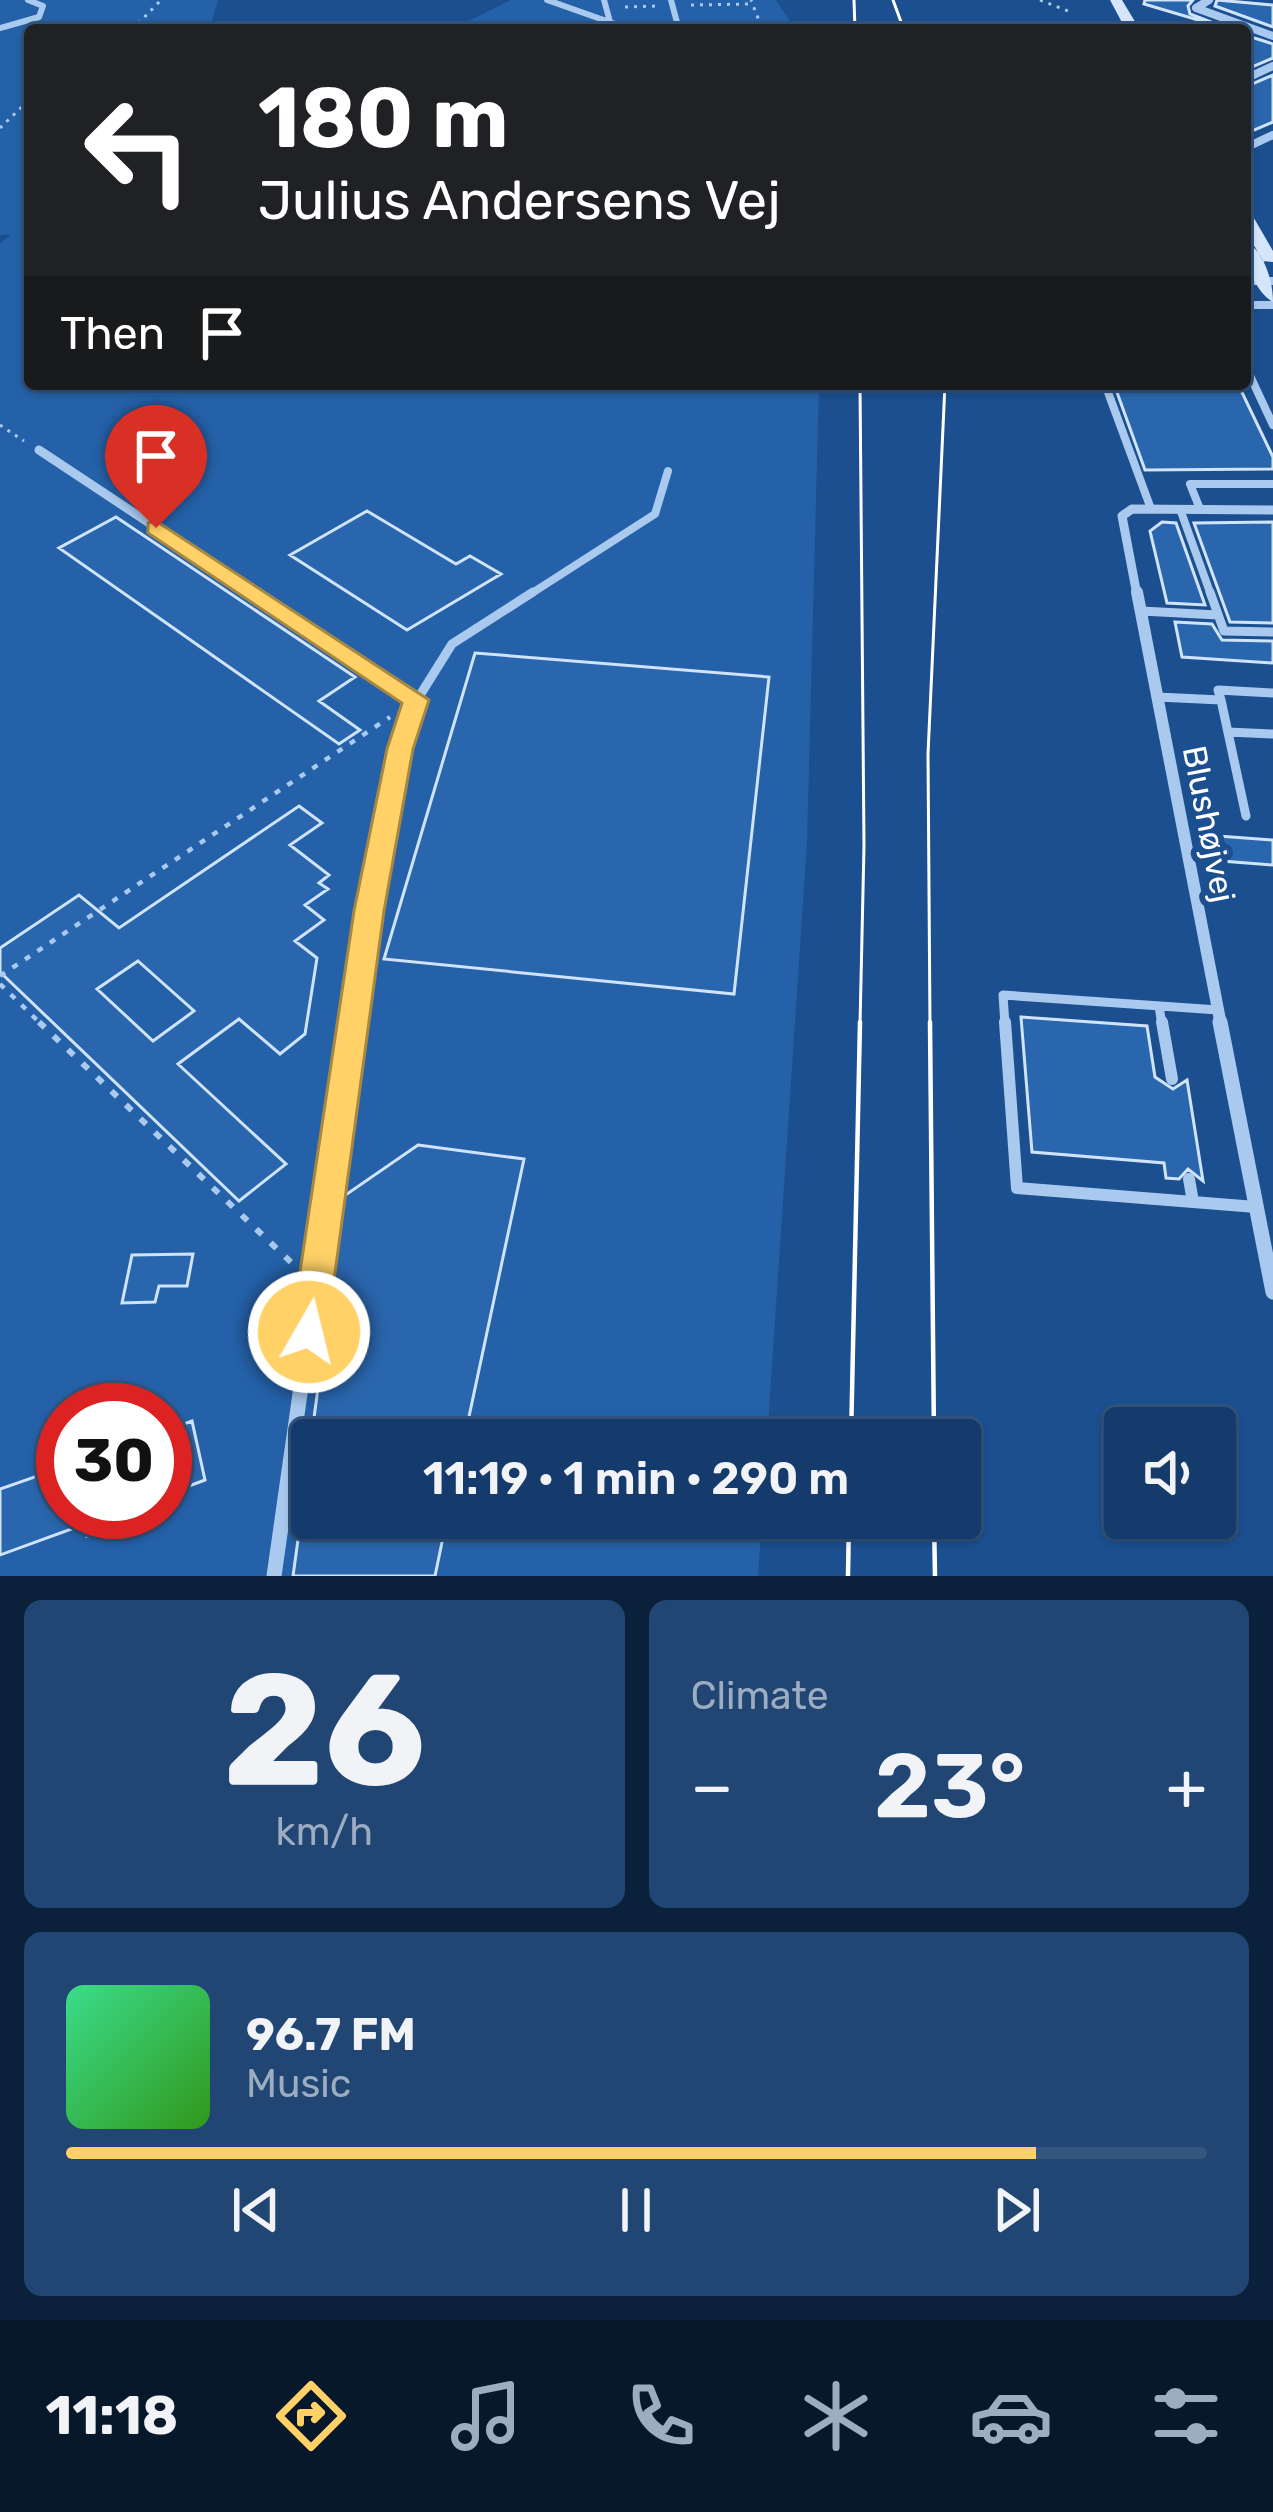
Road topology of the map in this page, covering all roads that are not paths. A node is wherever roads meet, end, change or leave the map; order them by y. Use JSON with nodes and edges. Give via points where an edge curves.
{"nodes":[{"id":1,"x":28,"y":0,"type":"edge"},
{"id":2,"x":547,"y":0,"type":"edge"},
{"id":3,"x":604,"y":0,"type":"edge"},
{"id":4,"x":1102,"y":0,"type":"edge"},
{"id":5,"x":1209,"y":0,"type":"edge"},
{"id":6,"x":610,"y":22,"type":"junction"},
{"id":7,"x":616,"y":24,"type":"edge"},
{"id":8,"x":1122,"y":24,"type":"edge"},
{"id":9,"x":1240,"y":24,"type":"edge"},
{"id":10,"x":0,"y":28,"type":"edge"},
{"id":11,"x":1251,"y":234,"type":"edge"},
{"id":12,"x":1263,"y":271,"type":"edge"},
{"id":13,"x":1251,"y":378,"type":"edge"},
{"id":14,"x":1107,"y":390,"type":"edge"},
{"id":15,"x":1273,"y":424,"type":"edge"},
{"id":16,"x":39,"y":450,"type":"road end"},
{"id":17,"x":668,"y":471,"type":"dead end"},
{"id":18,"x":1273,"y":484,"type":"edge"},
{"id":19,"x":1151,"y":509,"type":"junction"},
{"id":20,"x":1180,"y":509,"type":"junction"},
{"id":21,"x":1200,"y":509,"type":"junction"},
{"id":22,"x":1273,"y":509,"type":"edge"},
{"id":23,"x":1141,"y":611,"type":"junction"},
{"id":24,"x":1218,"y":615,"type":"junction"},
{"id":25,"x":1273,"y":632,"type":"edge"},
{"id":26,"x":1273,"y":693,"type":"edge"},
{"id":27,"x":1157,"y":697,"type":"junction"},
{"id":28,"x":416,"y":700,"type":"junction"},
{"id":29,"x":1221,"y":700,"type":"junction"},
{"id":30,"x":1228,"y":731,"type":"junction"},
{"id":31,"x":1273,"y":734,"type":"edge"},
{"id":32,"x":1246,"y":817,"type":"dead end"},
{"id":33,"x":1159,"y":1006,"type":"junction"},
{"id":34,"x":1218,"y":1010,"type":"junction"},
{"id":35,"x":1172,"y":1078,"type":"dead end"},
{"id":36,"x":1190,"y":1180,"type":"dead end"},
{"id":37,"x":1193,"y":1202,"type":"junction"},
{"id":38,"x":1256,"y":1208,"type":"junction"},
{"id":39,"x":1273,"y":1292,"type":"edge"},
{"id":40,"x":274,"y":1576,"type":"edge"}],
"edges":[{"from":1,"to":10,"type":"lane","via":[[43,6],[39,17]]},
{"from":2,"to":6,"type":"lane"},
{"from":3,"to":6,"type":"lane"},
{"from":4,"to":8,"type":"main road"},
{"from":5,"to":9,"type":"street","via":[[1196,8]]},
{"from":6,"to":7,"type":"lane"},
{"from":11,"to":12,"type":"main road"},
{"from":13,"to":15,"type":"lane"},
{"from":14,"to":19,"type":"lane"},
{"from":16,"to":28,"type":"street"},
{"from":17,"to":28,"type":"lane","via":[[655,514],[452,644]]},
{"from":18,"to":21,"type":"lane","via":[[1190,484]]},
{"from":19,"to":20,"type":"street"},
{"from":19,"to":23,"type":"street","name":"Blushøjvej","via":[[1122,516]]},
{"from":20,"to":21,"type":"street"},
{"from":20,"to":24,"type":"lane"},
{"from":21,"to":22,"type":"street"},
{"from":23,"to":24,"type":"lane"},
{"from":23,"to":27,"type":"street","name":"Blushøjvej"},
{"from":24,"to":25,"type":"lane","via":[[1224,632]]},
{"from":26,"to":29,"type":"lane","via":[[1218,690]]},
{"from":27,"to":29,"type":"lane"},
{"from":27,"to":34,"type":"street","name":"Blushøjvej"},
{"from":28,"to":40,"type":"street","via":[[369,911]]},
{"from":29,"to":30,"type":"lane"},
{"from":30,"to":31,"type":"lane"},
{"from":30,"to":32,"type":"lane"},
{"from":33,"to":34,"type":"lane"},
{"from":33,"to":35,"type":"lane"},
{"from":33,"to":37,"type":"lane","via":[[1003,995],[1017,1188]]},
{"from":34,"to":38,"type":"street","name":"Blushøjvej"},
{"from":36,"to":37,"type":"lane"},
{"from":37,"to":38,"type":"lane"},
{"from":38,"to":39,"type":"street","name":"Blushøjvej"}]}
